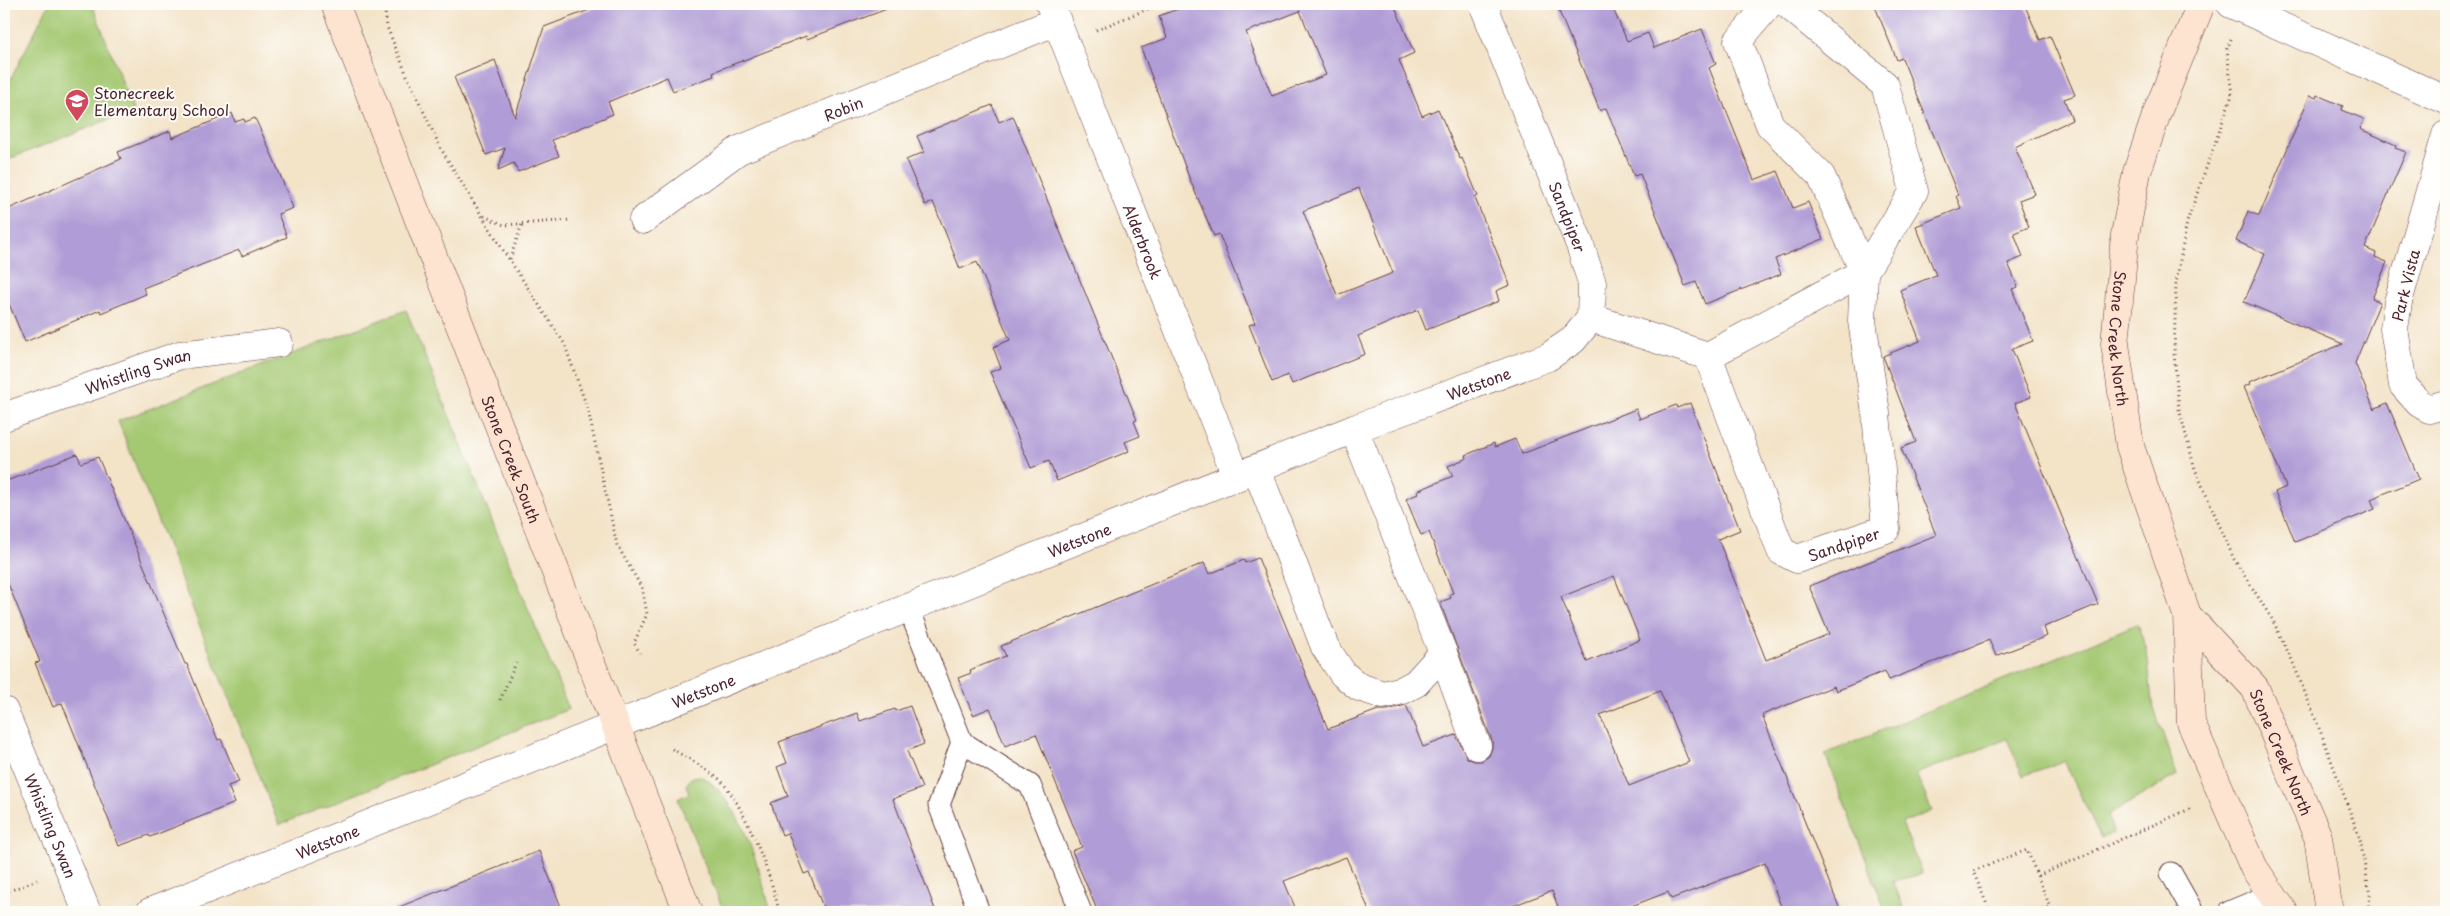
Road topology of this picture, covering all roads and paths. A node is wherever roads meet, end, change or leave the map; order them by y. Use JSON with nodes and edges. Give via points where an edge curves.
{"nodes":[{"id":1,"x":335,"y":4,"type":"edge"},
{"id":2,"x":384,"y":4,"type":"edge"},
{"id":3,"x":1160,"y":4,"type":"edge"},
{"id":4,"x":1483,"y":4,"type":"edge"},
{"id":5,"x":1769,"y":4,"type":"edge"},
{"id":6,"x":1787,"y":4,"type":"edge"},
{"id":7,"x":2201,"y":4,"type":"edge"},
{"id":8,"x":2231,"y":4,"type":"edge"},
{"id":9,"x":1058,"y":22,"type":"edge"},
{"id":10,"x":2227,"y":49,"type":"dead end"},
{"id":11,"x":2446,"y":100,"type":"edge"},
{"id":12,"x":2446,"y":135,"type":"edge"},
{"id":13,"x":482,"y":216,"type":"junction"},
{"id":14,"x":571,"y":220,"type":"dead end"},
{"id":15,"x":643,"y":220,"type":"dead end"},
{"id":16,"x":522,"y":224,"type":"junction"},
{"id":17,"x":509,"y":260,"type":"junction"},
{"id":18,"x":1864,"y":272,"type":"junction"},
{"id":19,"x":1592,"y":318,"type":"junction"},
{"id":20,"x":279,"y":343,"type":"dead end"},
{"id":21,"x":1708,"y":356,"type":"junction"},
{"id":22,"x":2446,"y":404,"type":"edge"},
{"id":23,"x":4,"y":417,"type":"edge"},
{"id":24,"x":1354,"y":430,"type":"junction"},
{"id":25,"x":1247,"y":474,"type":"junction"},
{"id":26,"x":909,"y":609,"type":"junction"},
{"id":27,"x":2186,"y":615,"type":"junction"},
{"id":28,"x":640,"y":653,"type":"dead end"},
{"id":29,"x":1444,"y":654,"type":"junction"},
{"id":30,"x":516,"y":663,"type":"dead end"},
{"id":31,"x":500,"y":700,"type":"dead end"},
{"id":32,"x":4,"y":711,"type":"edge"},
{"id":33,"x":614,"y":726,"type":"junction"},
{"id":34,"x":962,"y":742,"type":"junction"},
{"id":35,"x":1477,"y":746,"type":"dead end"},
{"id":36,"x":672,"y":749,"type":"dead end"},
{"id":37,"x":2192,"y":808,"type":"dead end"},
{"id":38,"x":2170,"y":873,"type":"dead end"},
{"id":39,"x":2038,"y":876,"type":"junction"},
{"id":40,"x":2278,"y":903,"type":"edge"},
{"id":41,"x":87,"y":912,"type":"edge"},
{"id":42,"x":150,"y":912,"type":"edge"},
{"id":43,"x":688,"y":912,"type":"edge"},
{"id":44,"x":779,"y":912,"type":"edge"},
{"id":45,"x":979,"y":912,"type":"edge"},
{"id":46,"x":1081,"y":912,"type":"edge"},
{"id":47,"x":1990,"y":912,"type":"edge"},
{"id":48,"x":2038,"y":912,"type":"edge"},
{"id":49,"x":2194,"y":912,"type":"edge"},
{"id":50,"x":2229,"y":912,"type":"edge"},
{"id":51,"x":2329,"y":912,"type":"edge"},
{"id":52,"x":2368,"y":912,"type":"edge"}],
"edges":[{"from":1,"to":33,"type":"street","name":"Stone Creek South"},
{"from":2,"to":13,"type":"path","via":[[387,27],[408,78],[441,149]]},
{"from":3,"to":9,"type":"path"},
{"from":4,"to":19,"type":"street","name":"Sandpiper","via":[[1580,245],[1592,283]]},
{"from":5,"to":18,"type":"street","name":"Sandpiper","via":[[1738,41],[1770,125],[1821,176]]},
{"from":6,"to":18,"type":"street","name":"Sandpiper","via":[[1885,85],[1914,191]]},
{"from":7,"to":27,"type":"street","name":"Stone Creek North","via":[[2137,172],[2125,235],[2114,344],[2130,446]]},
{"from":8,"to":11,"type":"street"},
{"from":9,"to":15,"type":"street","name":"Robin","via":[[739,150]]},
{"from":9,"to":25,"type":"street","name":"Alderbrook"},
{"from":10,"to":52,"type":"path","via":[[2232,95],[2187,222],[2176,283],[2174,354],[2179,409],[2195,469],[2234,559],[2272,619],[2323,738],[2360,839],[2370,895]]},
{"from":12,"to":22,"type":"street","name":"Park Vista","via":[[2398,302],[2394,329],[2403,385],[2429,409]]},
{"from":13,"to":16,"type":"path","via":[[504,225]]},
{"from":13,"to":17,"type":"path"},
{"from":14,"to":16,"type":"path"},
{"from":16,"to":17,"type":"path"},
{"from":17,"to":28,"type":"path","via":[[564,343],[588,410],[617,545],[642,588],[647,614],[634,643]]},
{"from":18,"to":21,"type":"street"},
{"from":18,"to":21,"type":"street","name":"Sandpiper","via":[[1862,322],[1876,413],[1886,529],[1797,559],[1781,551]]},
{"from":19,"to":21,"type":"street"},
{"from":19,"to":24,"type":"street","name":"Wetstone","via":[[1573,340],[1548,357]]},
{"from":20,"to":23,"type":"street","name":"Whistling Swan","via":[[180,355]]},
{"from":24,"to":25,"type":"street","name":"Wetstone"},
{"from":24,"to":29,"type":"street"},
{"from":25,"to":26,"type":"street","name":"Wetstone"},
{"from":25,"to":29,"type":"street","via":[[1325,647],[1343,674],[1358,687],[1383,695],[1416,683]]},
{"from":26,"to":33,"type":"street","name":"Wetstone"},
{"from":26,"to":34,"type":"lane"},
{"from":27,"to":40,"type":"street","name":"Stone Creek North","via":[[2191,723],[2254,868]]},
{"from":27,"to":51,"type":"street","name":"Stone Creek North","via":[[2255,688],[2318,837]]},
{"from":29,"to":35,"type":"street"},
{"from":30,"to":31,"type":"path"},
{"from":32,"to":41,"type":"street","name":"Whistling Swan"},
{"from":33,"to":42,"type":"street","name":"Wetstone"},
{"from":33,"to":43,"type":"street","name":"Stone Creek South"},
{"from":34,"to":45,"type":"lane","via":[[939,805]]},
{"from":34,"to":46,"type":"lane","via":[[1030,785]]},
{"from":36,"to":44,"type":"path","via":[[723,782],[749,826]]},
{"from":37,"to":39,"type":"path"},
{"from":38,"to":49,"type":"lane"},
{"from":39,"to":47,"type":"path","via":[[2027,850],[1973,871]]},
{"from":39,"to":48,"type":"path","via":[[2050,907]]},
{"from":40,"to":50,"type":"lane"}]}
